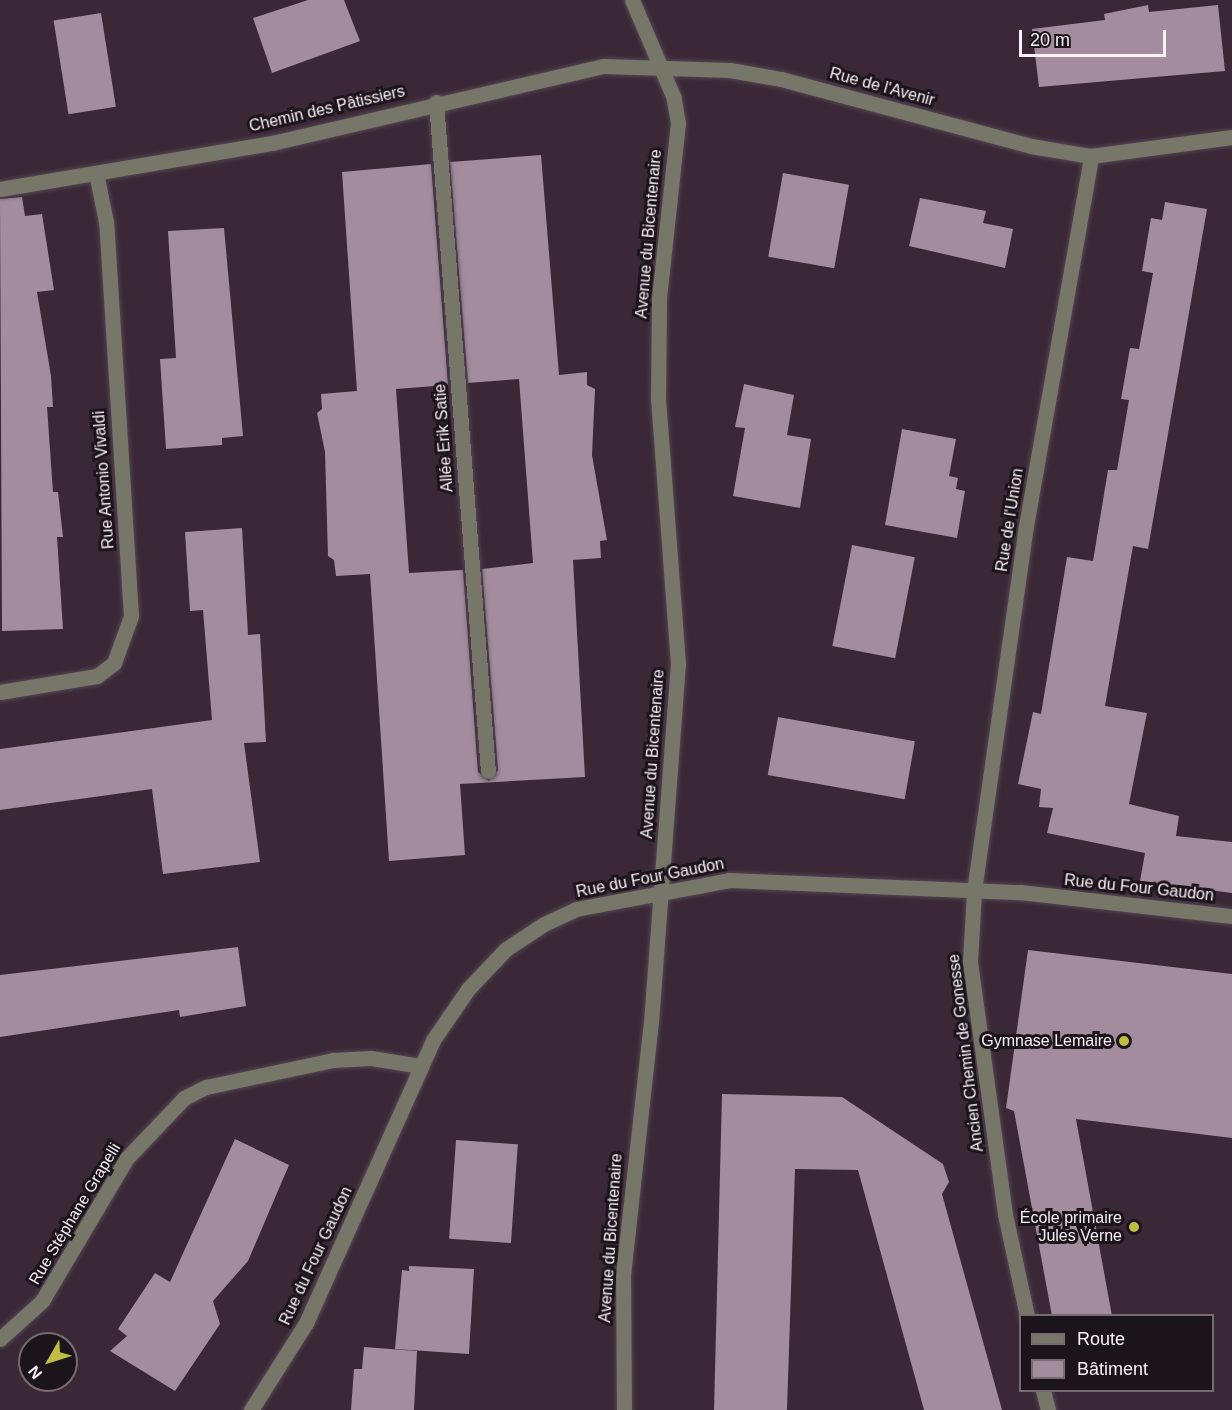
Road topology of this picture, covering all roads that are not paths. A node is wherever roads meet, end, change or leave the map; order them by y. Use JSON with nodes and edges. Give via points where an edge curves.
{"nodes":[{"id":1,"x":632,"y":0,"type":"edge"},
{"id":2,"x":661,"y":68,"type":"junction"},
{"id":3,"x":436,"y":102,"type":"junction"},
{"id":4,"x":1232,"y":137,"type":"edge"},
{"id":5,"x":1091,"y":156,"type":"junction"},
{"id":6,"x":96,"y":173,"type":"junction"},
{"id":7,"x":0,"y":189,"type":"edge"},
{"id":8,"x":0,"y":692,"type":"edge"},
{"id":9,"x":488,"y":771,"type":"dead end"},
{"id":10,"x":974,"y":891,"type":"junction"},
{"id":11,"x":660,"y":897,"type":"junction"},
{"id":12,"x":1232,"y":916,"type":"edge"},
{"id":13,"x":421,"y":1066,"type":"junction"},
{"id":14,"x":1027,"y":1314,"type":"edge"},
{"id":15,"x":0,"y":1339,"type":"edge"},
{"id":16,"x":1044,"y":1392,"type":"edge"},
{"id":17,"x":251,"y":1410,"type":"edge"},
{"id":18,"x":624,"y":1410,"type":"edge"},
{"id":19,"x":1048,"y":1410,"type":"edge"}],
"edges":[{"from":1,"to":2,"type":"street","name":"Avenue du Bicentenaire"},
{"from":2,"to":3,"type":"street","name":"Chemin des Pâtissiers","via":[[583,68]]},
{"from":2,"to":5,"type":"street","name":"Rue de l'Avenir","via":[[781,79],[1031,146]]},
{"from":2,"to":11,"type":"street","name":"Avenue du Bicentenaire","via":[[678,123],[659,298],[658,400],[678,664]]},
{"from":3,"to":6,"type":"street","name":"Chemin des Pâtissiers","via":[[272,143]]},
{"from":3,"to":9,"type":"street","name":"Allée Erik Satie"},
{"from":4,"to":5,"type":"street","name":"Rue de l'Avenir"},
{"from":5,"to":10,"type":"street","name":"Rue de l'Union","via":[[1026,526]]},
{"from":6,"to":7,"type":"street","name":"Chemin des Pâtissiers"},
{"from":6,"to":8,"type":"street","name":"Rue Antonio Vivaldi","via":[[106,222],[131,616],[114,663],[97,676]]},
{"from":10,"to":11,"type":"street","name":"Rue du Four Gaudon","via":[[729,880]]},
{"from":10,"to":12,"type":"street","name":"Rue du Four Gaudon"},
{"from":10,"to":14,"type":"street","name":"Ancien Chemin de Gonesse","via":[[970,961],[1005,1214]]},
{"from":11,"to":13,"type":"street","name":"Rue du Four Gaudon","via":[[576,909],[506,949],[468,989]]},
{"from":11,"to":18,"type":"street","name":"Avenue du Bicentenaire","via":[[623,1275]]},
{"from":13,"to":15,"type":"street","name":"Rue Stéphane Grapelli","via":[[371,1058],[333,1060],[206,1087],[184,1098],[127,1158],[42,1301]]},
{"from":13,"to":17,"type":"street","name":"Rue du Four Gaudon","via":[[306,1323]]},
{"from":16,"to":19,"type":"street"}]}
